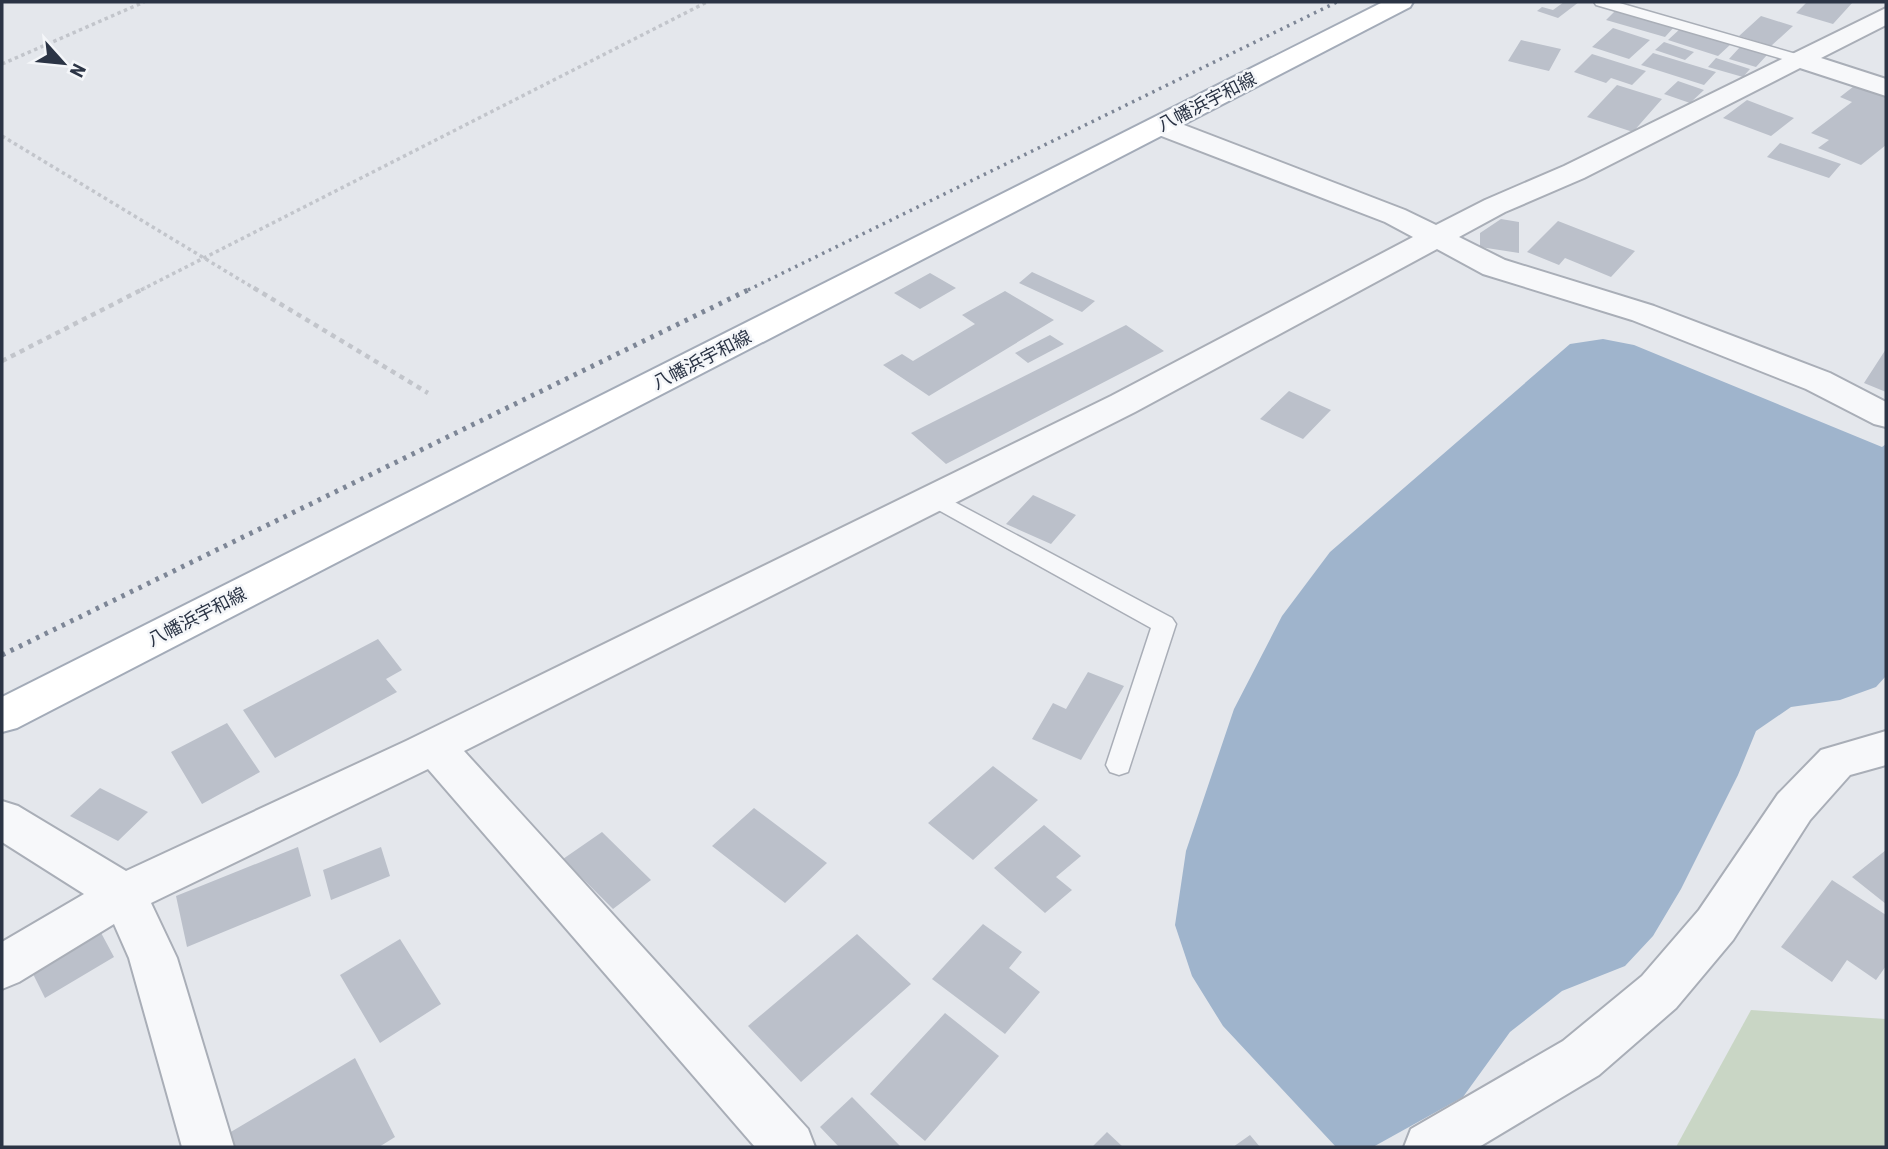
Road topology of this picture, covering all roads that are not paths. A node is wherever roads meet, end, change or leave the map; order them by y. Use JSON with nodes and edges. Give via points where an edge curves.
{"nodes":[{"id":1,"x":1401,"y":2,"type":"edge"},
{"id":2,"x":1601,"y":2,"type":"edge"},
{"id":3,"x":1886,"y":15,"type":"edge"},
{"id":4,"x":1798,"y":60,"type":"junction"},
{"id":5,"x":1886,"y":88,"type":"edge"},
{"id":6,"x":1161,"y":126,"type":"junction"},
{"id":7,"x":1438,"y":236,"type":"junction"},
{"id":8,"x":1886,"y":416,"type":"edge"},
{"id":9,"x":932,"y":497,"type":"junction"},
{"id":10,"x":2,"y":716,"type":"edge"},
{"id":11,"x":433,"y":747,"type":"junction"},
{"id":12,"x":1886,"y":748,"type":"edge"},
{"id":13,"x":1119,"y":765,"type":"dead end"},
{"id":14,"x":2,"y":819,"type":"edge"},
{"id":15,"x":124,"y":894,"type":"junction"},
{"id":16,"x":2,"y":967,"type":"edge"},
{"id":17,"x":208,"y":1147,"type":"edge"},
{"id":18,"x":789,"y":1147,"type":"edge"},
{"id":19,"x":1430,"y":1147,"type":"edge"}],
"edges":[{"from":1,"to":6,"type":"main road","name":"八幡浜宇和線"},
{"from":2,"to":4,"type":"lane"},
{"from":3,"to":4,"type":"street"},
{"from":4,"to":5,"type":"street"},
{"from":4,"to":7,"type":"street"},
{"from":6,"to":7,"type":"street"},
{"from":6,"to":10,"type":"main road","name":"八幡浜宇和線"},
{"from":7,"to":8,"type":"street","via":[[1494,267],[1655,318],[1818,381]]},
{"from":7,"to":9,"type":"street","via":[[1123,404]]},
{"from":9,"to":11,"type":"street"},
{"from":9,"to":13,"type":"lane","via":[[1164,624]]},
{"from":11,"to":15,"type":"street"},
{"from":11,"to":18,"type":"street"},
{"from":12,"to":19,"type":"street","via":[[1836,762],[1794,807],[1716,925],[1659,992],[1581,1058]]},
{"from":14,"to":15,"type":"street"},
{"from":15,"to":16,"type":"street"},
{"from":15,"to":17,"type":"street","via":[[153,958]]}]}
